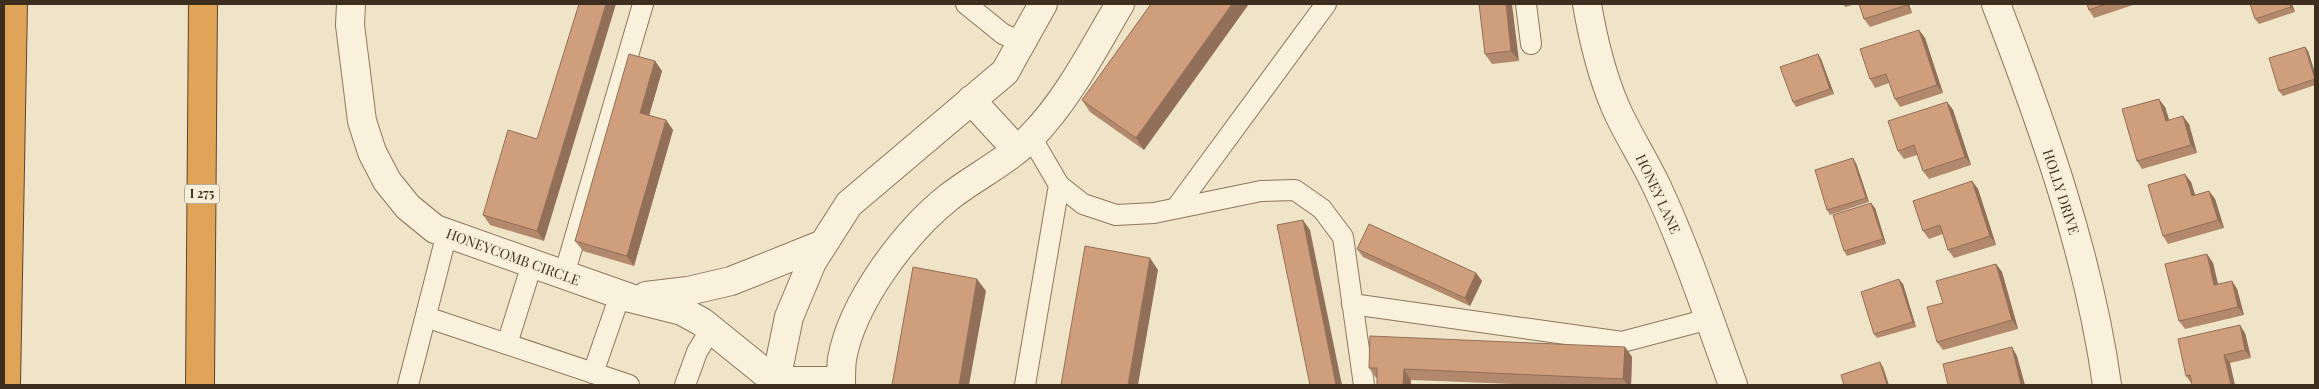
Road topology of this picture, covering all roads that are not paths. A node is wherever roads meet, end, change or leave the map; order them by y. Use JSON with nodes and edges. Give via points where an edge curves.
{"nodes":[{"id":1,"x":13,"y":4,"type":"edge"},
{"id":2,"x":203,"y":4,"type":"edge"},
{"id":3,"x":351,"y":4,"type":"edge"},
{"id":4,"x":643,"y":4,"type":"edge"},
{"id":5,"x":966,"y":4,"type":"edge"},
{"id":6,"x":1044,"y":4,"type":"edge"},
{"id":7,"x":1120,"y":4,"type":"edge"},
{"id":8,"x":1326,"y":4,"type":"edge"},
{"id":9,"x":1526,"y":4,"type":"edge"},
{"id":10,"x":1587,"y":4,"type":"edge"},
{"id":11,"x":1996,"y":4,"type":"edge"},
{"id":12,"x":1022,"y":42,"type":"junction"},
{"id":13,"x":1531,"y":44,"type":"dead end"},
{"id":14,"x":971,"y":100,"type":"junction"},
{"id":15,"x":1024,"y":144,"type":"junction"},
{"id":16,"x":1059,"y":185,"type":"junction"},
{"id":17,"x":1176,"y":208,"type":"junction"},
{"id":18,"x":447,"y":233,"type":"junction"},
{"id":19,"x":821,"y":244,"type":"junction"},
{"id":20,"x":532,"y":264,"type":"junction"},
{"id":21,"x":564,"y":275,"type":"junction"},
{"id":22,"x":625,"y":297,"type":"junction"},
{"id":23,"x":1352,"y":304,"type":"junction"},
{"id":24,"x":426,"y":317,"type":"junction"},
{"id":25,"x":1709,"y":319,"type":"junction"},
{"id":26,"x":711,"y":329,"type":"junction"},
{"id":27,"x":507,"y":344,"type":"junction"},
{"id":28,"x":593,"y":373,"type":"junction"},
{"id":29,"x":775,"y":383,"type":"edge"},
{"id":30,"x":841,"y":383,"type":"edge"},
{"id":31,"x":6,"y":385,"type":"edge"},
{"id":32,"x":200,"y":385,"type":"edge"},
{"id":33,"x":408,"y":385,"type":"edge"},
{"id":34,"x":629,"y":385,"type":"edge"},
{"id":35,"x":685,"y":385,"type":"edge"},
{"id":36,"x":1025,"y":385,"type":"edge"},
{"id":37,"x":1364,"y":385,"type":"edge"},
{"id":38,"x":1733,"y":385,"type":"edge"},
{"id":39,"x":2107,"y":385,"type":"edge"}],
"edges":[{"from":1,"to":31,"type":"highway"},
{"from":2,"to":32,"type":"highway","number":"I 275"},
{"from":3,"to":18,"type":"street","name":"HONEYCOMB CIRCLE","via":[[350,26],[362,121],[372,152],[387,181],[408,207],[435,229]]},
{"from":4,"to":21,"type":"lane"},
{"from":5,"to":12,"type":"lane","via":[[1003,34]]},
{"from":6,"to":12,"type":"street"},
{"from":7,"to":15,"type":"street","via":[[1072,86],[1053,113]]},
{"from":8,"to":17,"type":"lane"},
{"from":9,"to":13,"type":"lane"},
{"from":10,"to":25,"type":"street","name":"HONEY LANE","via":[[1594,44],[1607,87],[1657,186]]},
{"from":11,"to":39,"type":"street","name":"HOLLY DRIVE","via":[[2072,224],[2089,287]]},
{"from":12,"to":14,"type":"street","via":[[1005,72]]},
{"from":14,"to":15,"type":"street"},
{"from":14,"to":19,"type":"street","via":[[849,204]]},
{"from":15,"to":16,"type":"lane"},
{"from":15,"to":30,"type":"street","via":[[949,197],[909,234],[877,278],[861,307],[842,359]]},
{"from":16,"to":17,"type":"lane","via":[[1083,204],[1116,215]]},
{"from":16,"to":36,"type":"lane"},
{"from":17,"to":23,"type":"lane","via":[[1261,190],[1295,190],[1322,208],[1343,238]]},
{"from":18,"to":20,"type":"street","name":"HONEYCOMB CIRCLE"},
{"from":18,"to":24,"type":"lane"},
{"from":19,"to":22,"type":"street","name":"HONEYCOMB CIRCLE","via":[[731,281],[688,291]]},
{"from":19,"to":29,"type":"street","via":[[789,317]]},
{"from":20,"to":21,"type":"street","name":"HONEYCOMB CIRCLE"},
{"from":20,"to":27,"type":"lane"},
{"from":21,"to":22,"type":"street","name":"HONEYCOMB CIRCLE"},
{"from":22,"to":26,"type":"street","name":"HONEYCOMB CIRCLE","via":[[682,311]]},
{"from":22,"to":28,"type":"lane"},
{"from":23,"to":25,"type":"lane","via":[[1622,342]]},
{"from":23,"to":37,"type":"lane"},
{"from":24,"to":27,"type":"lane"},
{"from":24,"to":33,"type":"lane"},
{"from":25,"to":38,"type":"street","name":"HONEY LANE"},
{"from":26,"to":29,"type":"street","name":"HONEYCOMB CIRCLE"},
{"from":26,"to":35,"type":"lane","via":[[697,352]]},
{"from":27,"to":28,"type":"lane"},
{"from":28,"to":34,"type":"lane"},
{"from":29,"to":30,"type":"street"}]}
